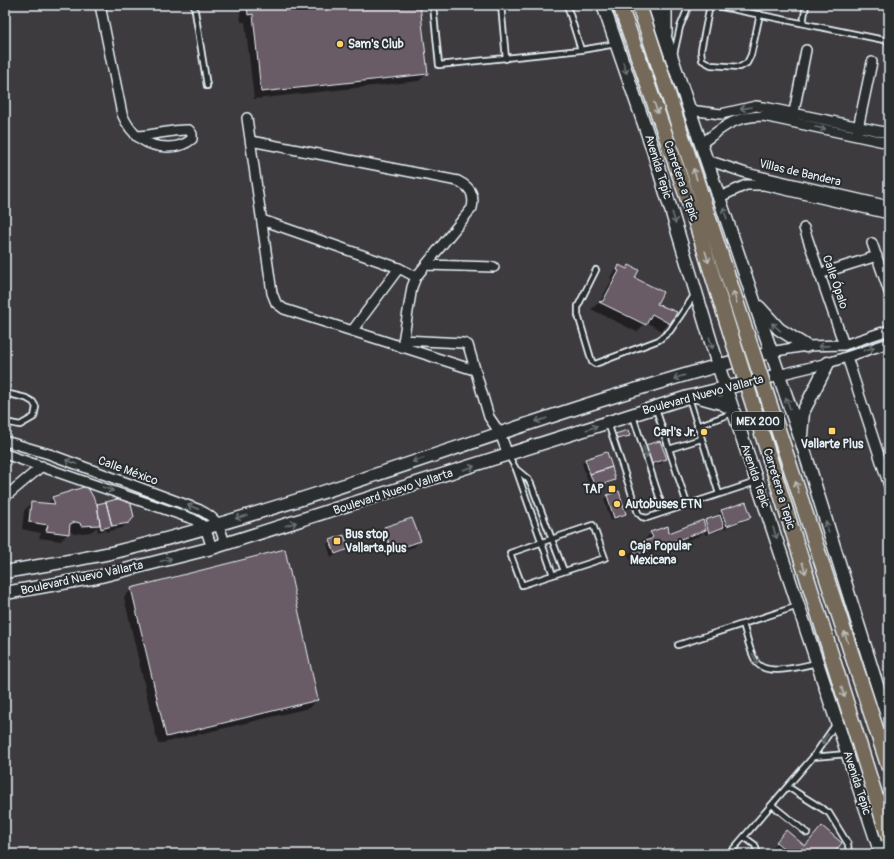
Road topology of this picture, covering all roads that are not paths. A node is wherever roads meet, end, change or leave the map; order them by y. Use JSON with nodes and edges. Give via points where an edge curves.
{"nodes":[{"id":1,"x":100,"y":5,"type":"edge"},
{"id":2,"x":194,"y":5,"type":"edge"},
{"id":3,"x":433,"y":5,"type":"edge"},
{"id":4,"x":501,"y":5,"type":"edge"},
{"id":5,"x":567,"y":5,"type":"edge"},
{"id":6,"x":603,"y":5,"type":"edge"},
{"id":7,"x":620,"y":5,"type":"edge"},
{"id":8,"x":639,"y":5,"type":"edge"},
{"id":9,"x":654,"y":5,"type":"edge"},
{"id":10,"x":666,"y":5,"type":"edge"},
{"id":11,"x":689,"y":5,"type":"edge"},
{"id":12,"x":711,"y":5,"type":"edge"},
{"id":13,"x":806,"y":5,"type":"edge"},
{"id":14,"x":760,"y":14,"type":"junction"},
{"id":15,"x":803,"y":23,"type":"junction"},
{"id":16,"x":889,"y":41,"type":"edge"},
{"id":17,"x":616,"y":44,"type":"junction"},
{"id":18,"x":581,"y":50,"type":"junction"},
{"id":19,"x":668,"y":50,"type":"junction"},
{"id":20,"x":806,"y":50,"type":"dead end"},
{"id":21,"x":506,"y":59,"type":"junction"},
{"id":22,"x":672,"y":62,"type":"junction"},
{"id":23,"x":872,"y":62,"type":"dead end"},
{"id":24,"x":207,"y":86,"type":"dead end"},
{"id":25,"x":689,"y":110,"type":"junction"},
{"id":26,"x":794,"y":112,"type":"junction"},
{"id":27,"x":730,"y":117,"type":"junction"},
{"id":28,"x":248,"y":118,"type":"dead end"},
{"id":29,"x":792,"y":122,"type":"junction"},
{"id":30,"x":858,"y":126,"type":"junction"},
{"id":31,"x":889,"y":133,"type":"edge"},
{"id":32,"x":136,"y":136,"type":"junction"},
{"id":33,"x":856,"y":136,"type":"junction"},
{"id":34,"x":251,"y":141,"type":"junction"},
{"id":35,"x":889,"y":143,"type":"edge"},
{"id":36,"x":701,"y":144,"type":"junction"},
{"id":37,"x":707,"y":160,"type":"junction"},
{"id":38,"x":746,"y":173,"type":"junction"},
{"id":39,"x":746,"y":185,"type":"junction"},
{"id":40,"x":720,"y":197,"type":"junction"},
{"id":41,"x":889,"y":206,"type":"edge"},
{"id":42,"x":889,"y":214,"type":"edge"},
{"id":43,"x":262,"y":220,"type":"junction"},
{"id":44,"x":804,"y":228,"type":"dead end"},
{"id":45,"x":872,"y":243,"type":"dead end"},
{"id":46,"x":876,"y":256,"type":"junction"},
{"id":47,"x":426,"y":265,"type":"junction"},
{"id":48,"x":494,"y":267,"type":"dead end"},
{"id":49,"x":399,"y":268,"type":"junction"},
{"id":50,"x":596,"y":270,"type":"dead end"},
{"id":51,"x":819,"y":274,"type":"junction"},
{"id":52,"x":416,"y":277,"type":"junction"},
{"id":53,"x":889,"y":292,"type":"edge"},
{"id":54,"x":696,"y":293,"type":"junction"},
{"id":55,"x":754,"y":300,"type":"junction"},
{"id":56,"x":889,"y":330,"type":"edge"},
{"id":57,"x":352,"y":331,"type":"junction"},
{"id":58,"x":889,"y":343,"type":"edge"},
{"id":59,"x":402,"y":344,"type":"junction"},
{"id":60,"x":844,"y":345,"type":"junction"},
{"id":61,"x":806,"y":346,"type":"junction"},
{"id":62,"x":770,"y":352,"type":"junction"},
{"id":63,"x":847,"y":357,"type":"junction"},
{"id":64,"x":828,"y":363,"type":"junction"},
{"id":65,"x":718,"y":365,"type":"junction"},
{"id":66,"x":474,"y":370,"type":"junction"},
{"id":67,"x":778,"y":375,"type":"junction"},
{"id":68,"x":725,"y":388,"type":"junction"},
{"id":69,"x":5,"y":393,"type":"edge"},
{"id":70,"x":690,"y":396,"type":"junction"},
{"id":71,"x":656,"y":407,"type":"junction"},
{"id":72,"x":733,"y":411,"type":"junction"},
{"id":73,"x":633,"y":414,"type":"junction"},
{"id":74,"x":5,"y":422,"type":"edge"},
{"id":75,"x":608,"y":423,"type":"junction"},
{"id":76,"x":697,"y":426,"type":"junction"},
{"id":77,"x":500,"y":433,"type":"junction"},
{"id":78,"x":701,"y":439,"type":"junction"},
{"id":79,"x":800,"y":440,"type":"junction"},
{"id":80,"x":5,"y":441,"type":"edge"},
{"id":81,"x":669,"y":449,"type":"junction"},
{"id":82,"x":5,"y":454,"type":"edge"},
{"id":83,"x":508,"y":455,"type":"junction"},
{"id":84,"x":42,"y":466,"type":"junction"},
{"id":85,"x":516,"y":469,"type":"junction"},
{"id":86,"x":757,"y":481,"type":"junction"},
{"id":87,"x":889,"y":486,"type":"edge"},
{"id":88,"x":719,"y":494,"type":"junction"},
{"id":89,"x":5,"y":497,"type":"edge"},
{"id":90,"x":687,"y":504,"type":"junction"},
{"id":91,"x":664,"y":512,"type":"junction"},
{"id":92,"x":219,"y":523,"type":"junction"},
{"id":93,"x":205,"y":527,"type":"junction"},
{"id":94,"x":552,"y":539,"type":"junction"},
{"id":95,"x":541,"y":543,"type":"junction"},
{"id":96,"x":226,"y":544,"type":"junction"},
{"id":97,"x":212,"y":548,"type":"junction"},
{"id":98,"x":564,"y":571,"type":"junction"},
{"id":99,"x":5,"y":572,"type":"edge"},
{"id":100,"x":553,"y":575,"type":"junction"},
{"id":101,"x":5,"y":593,"type":"edge"},
{"id":102,"x":799,"y":606,"type":"junction"},
{"id":103,"x":743,"y":624,"type":"junction"},
{"id":104,"x":678,"y":645,"type":"dead end"},
{"id":105,"x":818,"y":662,"type":"junction"},
{"id":106,"x":838,"y":722,"type":"junction"},
{"id":107,"x":889,"y":724,"type":"edge"},
{"id":108,"x":847,"y":754,"type":"junction"},
{"id":109,"x":813,"y":757,"type":"junction"},
{"id":110,"x":889,"y":768,"type":"edge"},
{"id":111,"x":788,"y":787,"type":"junction"},
{"id":112,"x":772,"y":805,"type":"junction"},
{"id":113,"x":807,"y":832,"type":"dead end"},
{"id":114,"x":744,"y":837,"type":"junction"},
{"id":115,"x":889,"y":839,"type":"edge"},
{"id":116,"x":728,"y":854,"type":"edge"},
{"id":117,"x":758,"y":854,"type":"edge"},
{"id":118,"x":849,"y":854,"type":"edge"},
{"id":119,"x":880,"y":854,"type":"edge"}],
"edges":[{"from":1,"to":32,"type":"street","via":[[122,114]]},
{"from":2,"to":24,"type":"lane"},
{"from":3,"to":21,"type":"lane","via":[[439,65]]},
{"from":4,"to":21,"type":"lane"},
{"from":5,"to":18,"type":"lane"},
{"from":6,"to":17,"type":"main road","name":"Avenida Tepic"},
{"from":7,"to":115,"type":"highway","name":"Carretera a Tepic","number":"MEX 200","one_way":true,"bridge":true,"via":[[695,220]]},
{"from":110,"to":8,"type":"highway","name":"Carretera a Tepic","number":"MEX 200","one_way":true,"bridge":true},
{"from":9,"to":19,"type":"main road"},
{"from":10,"to":19,"type":"street"},
{"from":11,"to":22,"type":"lane","via":[[680,27]]},
{"from":12,"to":14,"type":"lane"},
{"from":12,"to":14,"type":"lane","via":[[701,50],[702,60],[710,65],[740,67],[746,63],[751,55]]},
{"from":13,"to":15,"type":"lane"},
{"from":14,"to":15,"type":"lane"},
{"from":15,"to":16,"type":"lane"},
{"from":17,"to":18,"type":"lane"},
{"from":17,"to":54,"type":"main road","name":"Avenida Tepic","one_way":true,"via":[[652,146]]},
{"from":18,"to":21,"type":"lane"},
{"from":19,"to":22,"type":"main road"},
{"from":20,"to":26,"type":"street"},
{"from":22,"to":25,"type":"main road"},
{"from":23,"to":30,"type":"street"},
{"from":25,"to":27,"type":"street"},
{"from":25,"to":36,"type":"main road"},
{"from":26,"to":27,"type":"street","one_way":true,"via":[[756,106],[742,108]]},
{"from":26,"to":29,"type":"street"},
{"from":26,"to":30,"type":"street"},
{"from":27,"to":29,"type":"street","via":[[763,116]]},
{"from":27,"to":36,"type":"street"},
{"from":28,"to":34,"type":"street"},
{"from":29,"to":33,"type":"street","one_way":true},
{"from":30,"to":31,"type":"street"},
{"from":30,"to":33,"type":"street"},
{"from":32,"to":32,"type":"street","via":[[148,144],[160,147],[177,147],[192,139],[189,130]]},
{"from":33,"to":35,"type":"street"},
{"from":34,"to":43,"type":"street"},
{"from":34,"to":47,"type":"street","via":[[458,181],[466,185],[473,196],[472,208]]},
{"from":36,"to":37,"type":"main road"},
{"from":37,"to":38,"type":"street","name":"Villas de Bandera"},
{"from":37,"to":40,"type":"main road"},
{"from":38,"to":39,"type":"street"},
{"from":38,"to":41,"type":"street","name":"Villas de Bandera"},
{"from":39,"to":40,"type":"street","name":"Villas de Bandera"},
{"from":39,"to":42,"type":"street","name":"Villas de Bandera","via":[[764,185]]},
{"from":55,"to":40,"type":"main road","one_way":true},
{"from":43,"to":49,"type":"street"},
{"from":43,"to":57,"type":"street","via":[[272,293],[276,303],[284,309]]},
{"from":44,"to":51,"type":"street","name":"Calle Ópalo"},
{"from":45,"to":46,"type":"street"},
{"from":46,"to":51,"type":"street"},
{"from":46,"to":53,"type":"street"},
{"from":47,"to":48,"type":"street"},
{"from":47,"to":52,"type":"street"},
{"from":49,"to":52,"type":"street"},
{"from":49,"to":57,"type":"street"},
{"from":50,"to":54,"type":"lane","via":[[578,306],[578,315],[592,362],[595,364],[659,340],[670,331]]},
{"from":51,"to":60,"type":"street","name":"Calle Ópalo"},
{"from":52,"to":59,"type":"street"},
{"from":54,"to":65,"type":"main road","name":"Avenida Tepic","one_way":true},
{"from":61,"to":55,"type":"main road","one_way":true,"via":[[778,329]]},
{"from":55,"to":62,"type":"main road"},
{"from":56,"to":60,"type":"street"},
{"from":57,"to":59,"type":"street"},
{"from":63,"to":58,"type":"street","one_way":true},
{"from":59,"to":66,"type":"street"},
{"from":59,"to":66,"type":"street","via":[[463,343],[468,345]]},
{"from":60,"to":61,"type":"street","one_way":true},
{"from":61,"to":62,"type":"street"},
{"from":62,"to":65,"type":"main road","name":"Boulevard Nuevo Vallarta"},
{"from":62,"to":67,"type":"main road"},
{"from":63,"to":64,"type":"street"},
{"from":63,"to":87,"type":"street"},
{"from":64,"to":67,"type":"street"},
{"from":64,"to":79,"type":"main road","via":[[803,412]]},
{"from":65,"to":68,"type":"main road","name":"Avenida Tepic"},
{"from":65,"to":77,"type":"main road","name":"Boulevard Nuevo Vallarta","one_way":true},
{"from":66,"to":77,"type":"street","via":[[489,417]]},
{"from":67,"to":68,"type":"main road","name":"Boulevard Nuevo Vallarta"},
{"from":79,"to":67,"type":"main road","one_way":true},
{"from":68,"to":70,"type":"main road","name":"Boulevard Nuevo Vallarta"},
{"from":68,"to":72,"type":"main road","name":"Avenida Tepic"},
{"from":69,"to":74,"type":"lane","via":[[33,402],[36,412],[34,417],[20,425]]},
{"from":70,"to":71,"type":"main road","name":"Boulevard Nuevo Vallarta"},
{"from":70,"to":72,"type":"main road","via":[[721,403]]},
{"from":70,"to":76,"type":"lane"},
{"from":71,"to":73,"type":"main road","name":"Boulevard Nuevo Vallarta"},
{"from":71,"to":81,"type":"lane"},
{"from":72,"to":76,"type":"lane"},
{"from":72,"to":86,"type":"main road","name":"Avenida Tepic"},
{"from":73,"to":75,"type":"main road","name":"Boulevard Nuevo Vallarta"},
{"from":73,"to":91,"type":"lane","one_way":true},
{"from":83,"to":75,"type":"main road","name":"Boulevard Nuevo Vallarta","one_way":true},
{"from":75,"to":91,"type":"lane","via":[[638,513],[647,518]]},
{"from":76,"to":78,"type":"lane"},
{"from":77,"to":83,"type":"street"},
{"from":77,"to":92,"type":"main road","name":"Boulevard Nuevo Vallarta","one_way":true},
{"from":78,"to":81,"type":"lane"},
{"from":78,"to":88,"type":"lane"},
{"from":107,"to":79,"type":"main road","one_way":true},
{"from":92,"to":80,"type":"street","name":"Calle México","one_way":true,"via":[[200,510],[49,454]]},
{"from":81,"to":90,"type":"lane"},
{"from":82,"to":84,"type":"street","name":"Calle México"},
{"from":83,"to":85,"type":"lane"},
{"from":96,"to":83,"type":"main road","name":"Boulevard Nuevo Vallarta","one_way":true},
{"from":84,"to":89,"type":"street"},
{"from":84,"to":93,"type":"street","name":"Calle México","one_way":true,"via":[[193,519]]},
{"from":85,"to":94,"type":"lane","via":[[528,478]]},
{"from":85,"to":95,"type":"lane"},
{"from":86,"to":88,"type":"lane"},
{"from":86,"to":102,"type":"main road","name":"Avenida Tepic","one_way":true},
{"from":88,"to":90,"type":"lane"},
{"from":90,"to":91,"type":"lane"},
{"from":92,"to":93,"type":"main road","name":"Boulevard Nuevo Vallarta"},
{"from":92,"to":96,"type":"street"},
{"from":93,"to":97,"type":"street"},
{"from":93,"to":99,"type":"main road","name":"Boulevard Nuevo Vallarta","via":[[114,552]]},
{"from":94,"to":95,"type":"lane"},
{"from":94,"to":98,"type":"lane"},
{"from":94,"to":98,"type":"lane","via":[[593,525],[605,558]]},
{"from":95,"to":100,"type":"lane"},
{"from":95,"to":100,"type":"lane","via":[[510,553],[522,585]]},
{"from":96,"to":97,"type":"main road","name":"Boulevard Nuevo Vallarta"},
{"from":101,"to":97,"type":"main road","name":"Boulevard Nuevo Vallarta","one_way":true,"via":[[97,576]]},
{"from":98,"to":100,"type":"lane"},
{"from":102,"to":103,"type":"lane"},
{"from":102,"to":105,"type":"main road","name":"Avenida Tepic"},
{"from":103,"to":104,"type":"lane"},
{"from":103,"to":105,"type":"lane","one_way":true,"via":[[755,661],[760,667],[768,670]]},
{"from":105,"to":106,"type":"main road","name":"Avenida Tepic"},
{"from":106,"to":108,"type":"main road","name":"Avenida Tepic"},
{"from":106,"to":109,"type":"lane","one_way":true},
{"from":108,"to":109,"type":"lane"},
{"from":108,"to":119,"type":"main road","name":"Avenida Tepic"},
{"from":109,"to":111,"type":"lane"},
{"from":111,"to":112,"type":"lane"},
{"from":111,"to":118,"type":"lane","via":[[829,813],[848,844]]},
{"from":112,"to":113,"type":"lane"},
{"from":112,"to":114,"type":"lane"},
{"from":114,"to":116,"type":"lane"},
{"from":114,"to":117,"type":"lane","via":[[755,845]]}]}
